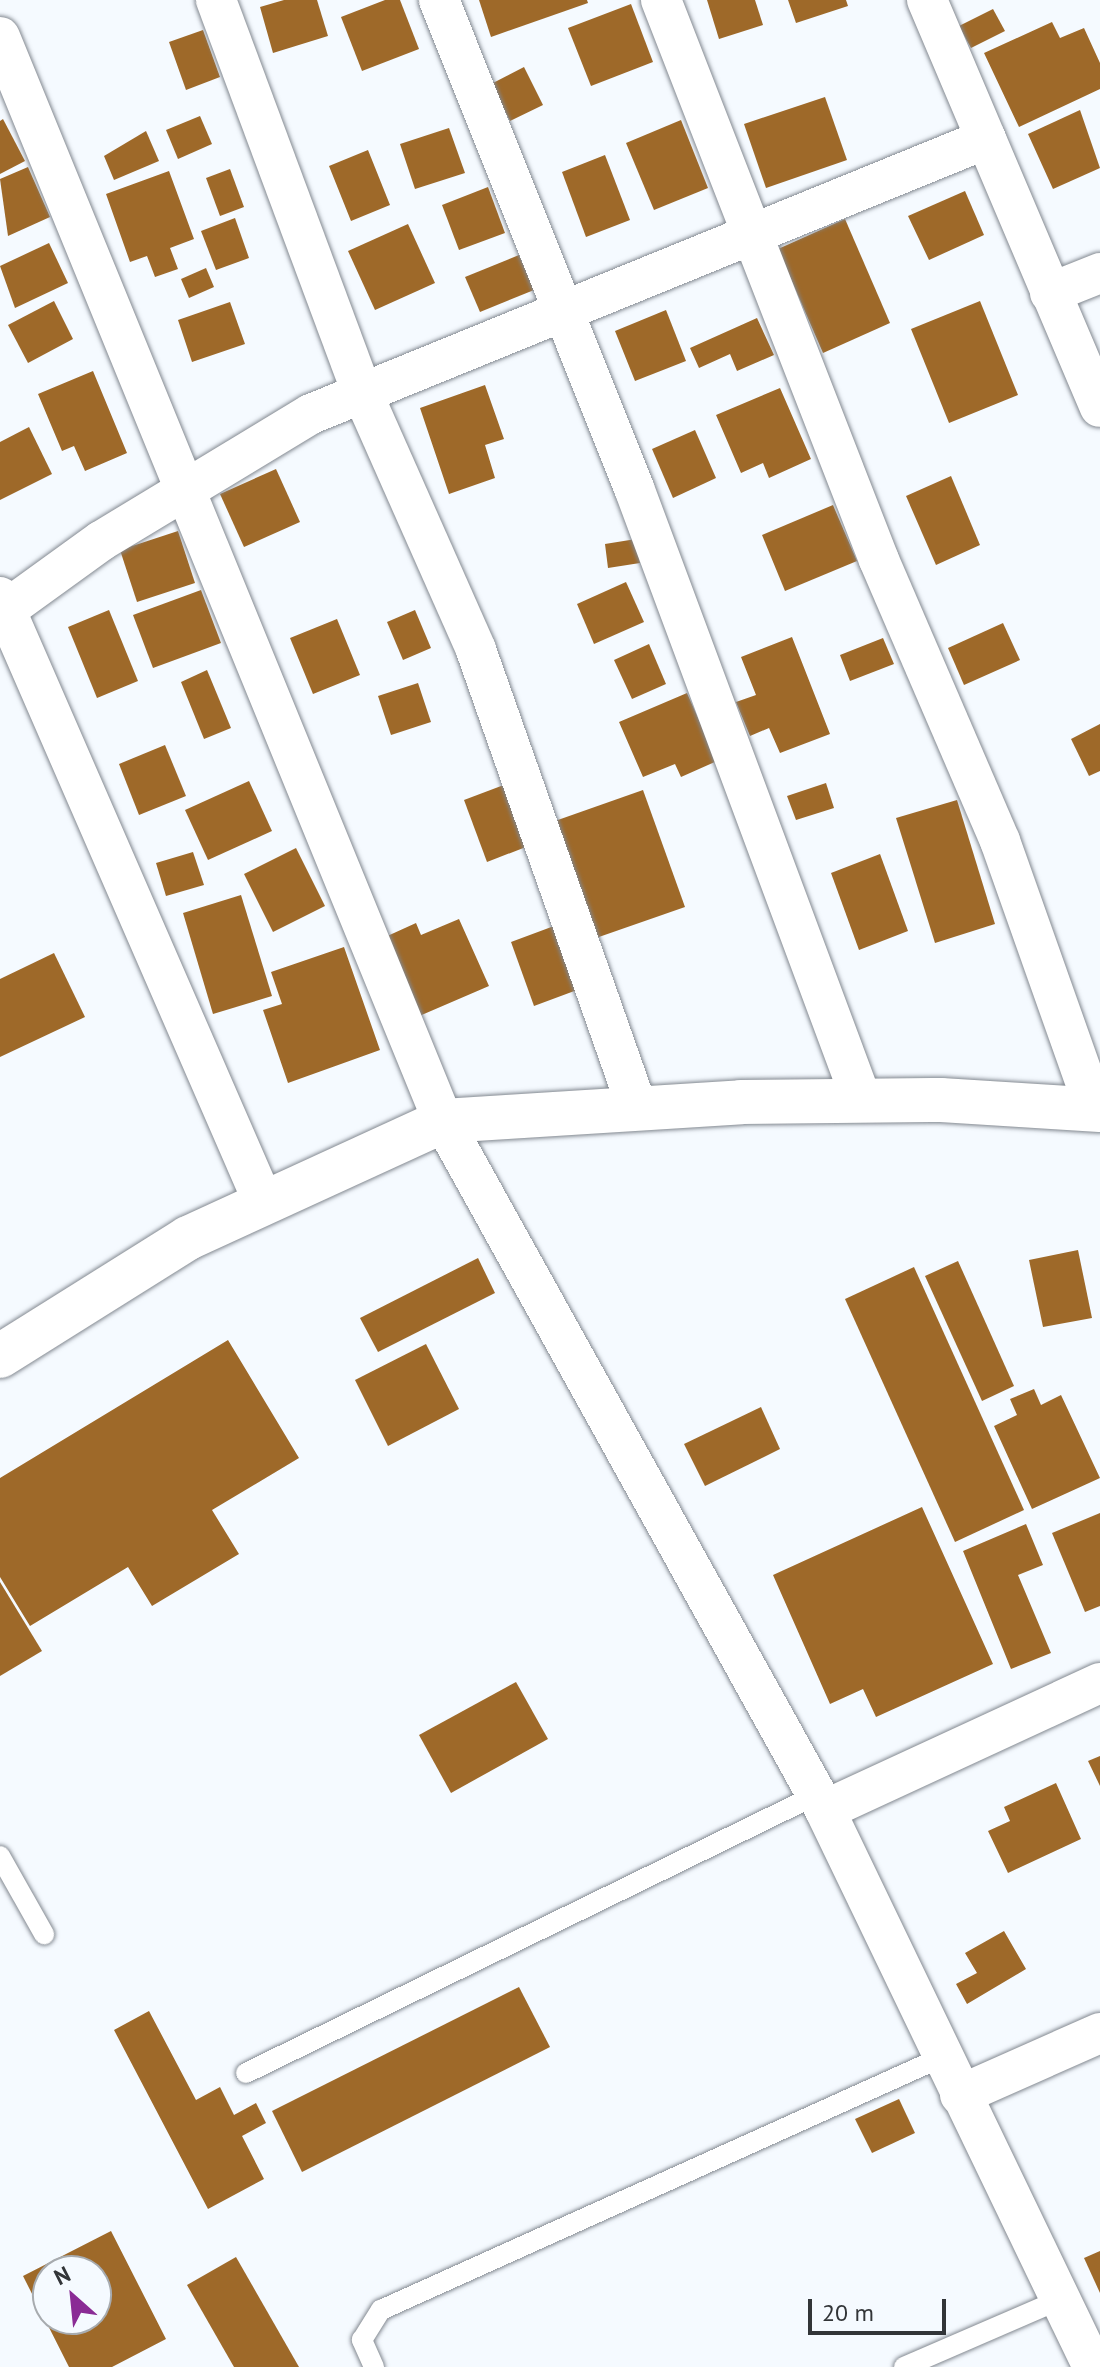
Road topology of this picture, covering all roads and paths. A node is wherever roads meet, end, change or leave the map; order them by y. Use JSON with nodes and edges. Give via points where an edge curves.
{"nodes":[{"id":1,"x":216,"y":0,"type":"edge"},
{"id":2,"x":439,"y":0,"type":"edge"},
{"id":3,"x":661,"y":0,"type":"edge"},
{"id":4,"x":933,"y":2,"type":"edge"},
{"id":5,"x":0,"y":37,"type":"edge"},
{"id":6,"x":986,"y":139,"type":"junction"},
{"id":7,"x":756,"y":234,"type":"junction"},
{"id":8,"x":1100,"y":273,"type":"edge"},
{"id":9,"x":1050,"y":293,"type":"junction"},
{"id":10,"x":563,"y":309,"type":"junction"},
{"id":11,"x":361,"y":390,"type":"junction"},
{"id":12,"x":1100,"y":407,"type":"edge"},
{"id":13,"x":182,"y":492,"type":"junction"},
{"id":14,"x":2,"y":607,"type":"edge"},
{"id":15,"x":862,"y":1101,"type":"junction"},
{"id":16,"x":637,"y":1106,"type":"junction"},
{"id":17,"x":1098,"y":1110,"type":"edge"},
{"id":18,"x":443,"y":1121,"type":"junction"},
{"id":19,"x":262,"y":1199,"type":"junction"},
{"id":20,"x":0,"y":1356,"type":"edge"},
{"id":21,"x":1100,"y":1683,"type":"edge"},
{"id":22,"x":820,"y":1802,"type":"junction"},
{"id":23,"x":0,"y":1856,"type":"edge"},
{"id":24,"x":44,"y":1934,"type":"dead end"},
{"id":25,"x":1100,"y":2033,"type":"edge"},
{"id":26,"x":942,"y":2057,"type":"junction"},
{"id":27,"x":246,"y":2073,"type":"dead end"},
{"id":28,"x":960,"y":2095,"type":"junction"},
{"id":29,"x":1061,"y":2299,"type":"junction"},
{"id":30,"x":374,"y":2367,"type":"edge"},
{"id":31,"x":904,"y":2367,"type":"edge"},
{"id":32,"x":1093,"y":2367,"type":"edge"}],
"edges":[{"from":1,"to":11,"type":"street"},
{"from":2,"to":10,"type":"street"},
{"from":3,"to":7,"type":"street"},
{"from":4,"to":6,"type":"street"},
{"from":5,"to":13,"type":"street"},
{"from":6,"to":7,"type":"street"},
{"from":6,"to":9,"type":"street"},
{"from":7,"to":10,"type":"street"},
{"from":7,"to":17,"type":"street","via":[[879,560],[1000,841]]},
{"from":8,"to":9,"type":"street"},
{"from":9,"to":12,"type":"street"},
{"from":10,"to":11,"type":"street"},
{"from":10,"to":15,"type":"street"},
{"from":11,"to":13,"type":"street"},
{"from":11,"to":16,"type":"street","via":[[476,650]]},
{"from":13,"to":14,"type":"street"},
{"from":13,"to":18,"type":"street"},
{"from":14,"to":19,"type":"street"},
{"from":15,"to":16,"type":"street"},
{"from":15,"to":17,"type":"street"},
{"from":16,"to":18,"type":"street"},
{"from":18,"to":19,"type":"street"},
{"from":18,"to":22,"type":"street"},
{"from":19,"to":20,"type":"street"},
{"from":21,"to":22,"type":"street"},
{"from":22,"to":26,"type":"street"},
{"from":22,"to":27,"type":"lane"},
{"from":23,"to":24,"type":"lane"},
{"from":25,"to":28,"type":"street"},
{"from":26,"to":28,"type":"street"},
{"from":26,"to":30,"type":"lane","via":[[381,2310],[362,2340]]},
{"from":28,"to":29,"type":"street"},
{"from":29,"to":31,"type":"lane"},
{"from":29,"to":32,"type":"street"}]}
